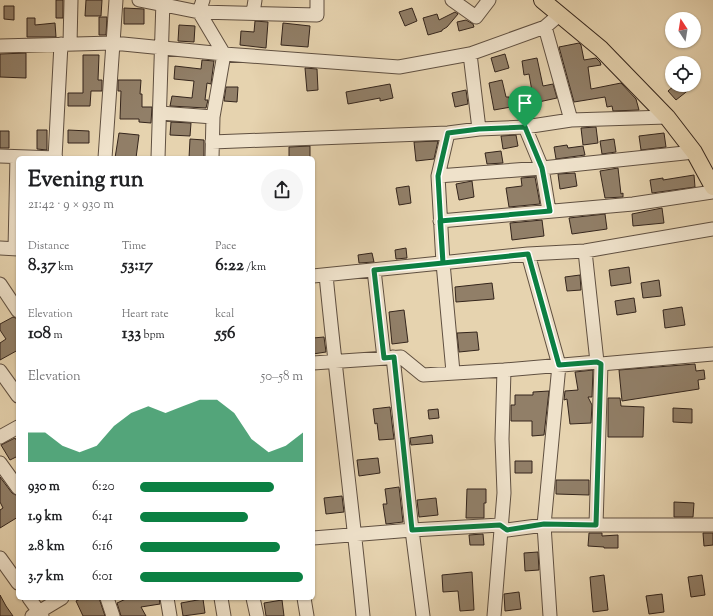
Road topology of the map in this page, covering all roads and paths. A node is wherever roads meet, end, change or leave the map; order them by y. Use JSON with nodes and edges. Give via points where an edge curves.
{"nodes":[{"id":1,"x":71,"y":0,"type":"edge"},
{"id":2,"x":116,"y":0,"type":"edge"},
{"id":3,"x":139,"y":0,"type":"edge"},
{"id":4,"x":255,"y":0,"type":"edge"},
{"id":5,"x":317,"y":0,"type":"edge"},
{"id":6,"x":452,"y":0,"type":"edge"},
{"id":7,"x":489,"y":0,"type":"edge"},
{"id":8,"x":542,"y":0,"type":"edge"},
{"id":9,"x":163,"y":2,"type":"edge"},
{"id":10,"x":201,"y":6,"type":"edge"},
{"id":11,"x":253,"y":13,"type":"junction"},
{"id":12,"x":559,"y":15,"type":"junction"},
{"id":13,"x":545,"y":27,"type":"junction"},
{"id":14,"x":113,"y":43,"type":"junction"},
{"id":15,"x":66,"y":44,"type":"junction"},
{"id":16,"x":0,"y":46,"type":"edge"},
{"id":17,"x":162,"y":47,"type":"junction"},
{"id":18,"x":224,"y":54,"type":"junction"},
{"id":19,"x":470,"y":54,"type":"junction"},
{"id":20,"x":160,"y":113,"type":"junction"},
{"id":21,"x":213,"y":116,"type":"junction"},
{"id":22,"x":667,"y":117,"type":"junction"},
{"id":23,"x":571,"y":120,"type":"junction"},
{"id":24,"x":525,"y":127,"type":"junction"},
{"id":25,"x":479,"y":129,"type":"junction"},
{"id":26,"x":448,"y":133,"type":"junction"},
{"id":27,"x":212,"y":142,"type":"junction"},
{"id":28,"x":694,"y":152,"type":"junction"},
{"id":29,"x":0,"y":156,"type":"edge"},
{"id":30,"x":55,"y":156,"type":"edge"},
{"id":31,"x":105,"y":156,"type":"edge"},
{"id":32,"x":158,"y":156,"type":"edge"},
{"id":33,"x":212,"y":156,"type":"edge"},
{"id":34,"x":16,"y":157,"type":"edge"},
{"id":35,"x":542,"y":168,"type":"junction"},
{"id":36,"x":438,"y":176,"type":"junction"},
{"id":37,"x":713,"y":187,"type":"edge"},
{"id":38,"x":713,"y":192,"type":"edge"},
{"id":39,"x":550,"y":211,"type":"junction"},
{"id":40,"x":440,"y":221,"type":"junction"},
{"id":41,"x":713,"y":228,"type":"edge"},
{"id":42,"x":0,"y":248,"type":"edge"},
{"id":43,"x":16,"y":249,"type":"edge"},
{"id":44,"x":585,"y":251,"type":"junction"},
{"id":45,"x":528,"y":254,"type":"junction"},
{"id":46,"x":443,"y":263,"type":"junction"},
{"id":47,"x":374,"y":270,"type":"junction"},
{"id":48,"x":320,"y":276,"type":"edge"},
{"id":49,"x":0,"y":284,"type":"edge"},
{"id":50,"x":16,"y":308,"type":"edge"},
{"id":51,"x":713,"y":354,"type":"edge"},
{"id":52,"x":389,"y":358,"type":"junction"},
{"id":53,"x":334,"y":361,"type":"junction"},
{"id":54,"x":315,"y":363,"type":"edge"},
{"id":55,"x":599,"y":363,"type":"junction"},
{"id":56,"x":559,"y":365,"type":"junction"},
{"id":57,"x":504,"y":370,"type":"junction"},
{"id":58,"x":0,"y":371,"type":"edge"},
{"id":59,"x":453,"y":372,"type":"junction"},
{"id":60,"x":16,"y":393,"type":"edge"},
{"id":61,"x":16,"y":428,"type":"edge"},
{"id":62,"x":0,"y":437,"type":"edge"},
{"id":63,"x":0,"y":463,"type":"edge"},
{"id":64,"x":16,"y":485,"type":"edge"},
{"id":65,"x":544,"y":524,"type":"junction"},
{"id":66,"x":500,"y":525,"type":"junction"},
{"id":67,"x":596,"y":525,"type":"junction"},
{"id":68,"x":713,"y":525,"type":"edge"},
{"id":69,"x":412,"y":530,"type":"junction"},
{"id":70,"x":355,"y":535,"type":"junction"},
{"id":71,"x":315,"y":538,"type":"edge"},
{"id":72,"x":0,"y":558,"type":"edge"},
{"id":73,"x":16,"y":580,"type":"edge"},
{"id":74,"x":30,"y":600,"type":"edge"},
{"id":75,"x":59,"y":600,"type":"edge"},
{"id":76,"x":108,"y":600,"type":"edge"},
{"id":77,"x":167,"y":600,"type":"edge"},
{"id":78,"x":221,"y":600,"type":"edge"},
{"id":79,"x":253,"y":600,"type":"edge"},
{"id":80,"x":304,"y":600,"type":"edge"},
{"id":81,"x":38,"y":615,"type":"edge"},
{"id":82,"x":113,"y":616,"type":"edge"},
{"id":83,"x":170,"y":616,"type":"edge"},
{"id":84,"x":224,"y":616,"type":"edge"},
{"id":85,"x":257,"y":616,"type":"edge"},
{"id":86,"x":307,"y":616,"type":"edge"},
{"id":87,"x":363,"y":616,"type":"edge"},
{"id":88,"x":423,"y":616,"type":"edge"},
{"id":89,"x":494,"y":616,"type":"edge"},
{"id":90,"x":550,"y":616,"type":"edge"}],
"edges":[{"from":1,"to":15,"type":"street"},
{"from":2,"to":14,"type":"street"},
{"from":3,"to":9,"type":"street"},
{"from":4,"to":11,"type":"street"},
{"from":5,"to":11,"type":"street","via":[[317,15]]},
{"from":6,"to":7,"type":"street","via":[[476,17]]},
{"from":8,"to":12,"type":"main road"},
{"from":9,"to":10,"type":"street"},
{"from":9,"to":17,"type":"street"},
{"from":10,"to":11,"type":"street"},
{"from":10,"to":18,"type":"street"},
{"from":12,"to":13,"type":"street"},
{"from":12,"to":22,"type":"main road","via":[[601,49]]},
{"from":13,"to":19,"type":"street"},
{"from":13,"to":23,"type":"street"},
{"from":14,"to":15,"type":"street"},
{"from":14,"to":17,"type":"street"},
{"from":14,"to":31,"type":"street"},
{"from":15,"to":16,"type":"street"},
{"from":15,"to":30,"type":"street"},
{"from":17,"to":18,"type":"street"},
{"from":17,"to":20,"type":"street"},
{"from":18,"to":19,"type":"street","via":[[399,67]]},
{"from":18,"to":21,"type":"street"},
{"from":19,"to":25,"type":"street"},
{"from":20,"to":21,"type":"street"},
{"from":20,"to":32,"type":"street"},
{"from":21,"to":27,"type":"street"},
{"from":22,"to":23,"type":"street"},
{"from":22,"to":28,"type":"main road"},
{"from":23,"to":24,"type":"street"},
{"from":24,"to":25,"type":"street"},
{"from":24,"to":35,"type":"street"},
{"from":25,"to":26,"type":"street"},
{"from":26,"to":27,"type":"street"},
{"from":26,"to":36,"type":"street"},
{"from":27,"to":33,"type":"street"},
{"from":28,"to":35,"type":"street"},
{"from":28,"to":37,"type":"main road"},
{"from":29,"to":34,"type":"street"},
{"from":35,"to":36,"type":"street"},
{"from":35,"to":39,"type":"street"},
{"from":36,"to":40,"type":"street"},
{"from":38,"to":39,"type":"street","via":[[633,204]]},
{"from":39,"to":40,"type":"street"},
{"from":40,"to":46,"type":"street"},
{"from":41,"to":44,"type":"street"},
{"from":42,"to":43,"type":"street"},
{"from":44,"to":45,"type":"street"},
{"from":44,"to":55,"type":"street"},
{"from":45,"to":46,"type":"street"},
{"from":45,"to":56,"type":"street"},
{"from":46,"to":47,"type":"street"},
{"from":46,"to":59,"type":"street"},
{"from":47,"to":48,"type":"street"},
{"from":47,"to":52,"type":"street"},
{"from":48,"to":53,"type":"street"},
{"from":49,"to":50,"type":"street"},
{"from":51,"to":55,"type":"street"},
{"from":52,"to":53,"type":"street"},
{"from":52,"to":59,"type":"street","via":[[401,357],[423,375]]},
{"from":52,"to":69,"type":"street"},
{"from":53,"to":54,"type":"street"},
{"from":53,"to":70,"type":"street"},
{"from":55,"to":56,"type":"street"},
{"from":55,"to":67,"type":"street"},
{"from":56,"to":57,"type":"street"},
{"from":56,"to":65,"type":"street"},
{"from":57,"to":59,"type":"street"},
{"from":57,"to":66,"type":"street","via":[[504,493]]},
{"from":58,"to":60,"type":"street"},
{"from":61,"to":62,"type":"street"},
{"from":63,"to":64,"type":"street"},
{"from":65,"to":66,"type":"street","via":[[507,530]]},
{"from":65,"to":67,"type":"street"},
{"from":65,"to":90,"type":"street"},
{"from":66,"to":69,"type":"street"},
{"from":66,"to":89,"type":"street"},
{"from":67,"to":68,"type":"street"},
{"from":69,"to":70,"type":"street"},
{"from":69,"to":88,"type":"street"},
{"from":70,"to":71,"type":"street"},
{"from":70,"to":87,"type":"street"},
{"from":72,"to":73,"type":"street"},
{"from":74,"to":81,"type":"street"},
{"from":75,"to":81,"type":"street"},
{"from":76,"to":82,"type":"street"},
{"from":77,"to":83,"type":"street"},
{"from":78,"to":84,"type":"street"},
{"from":79,"to":85,"type":"street"},
{"from":80,"to":86,"type":"street"}]}
